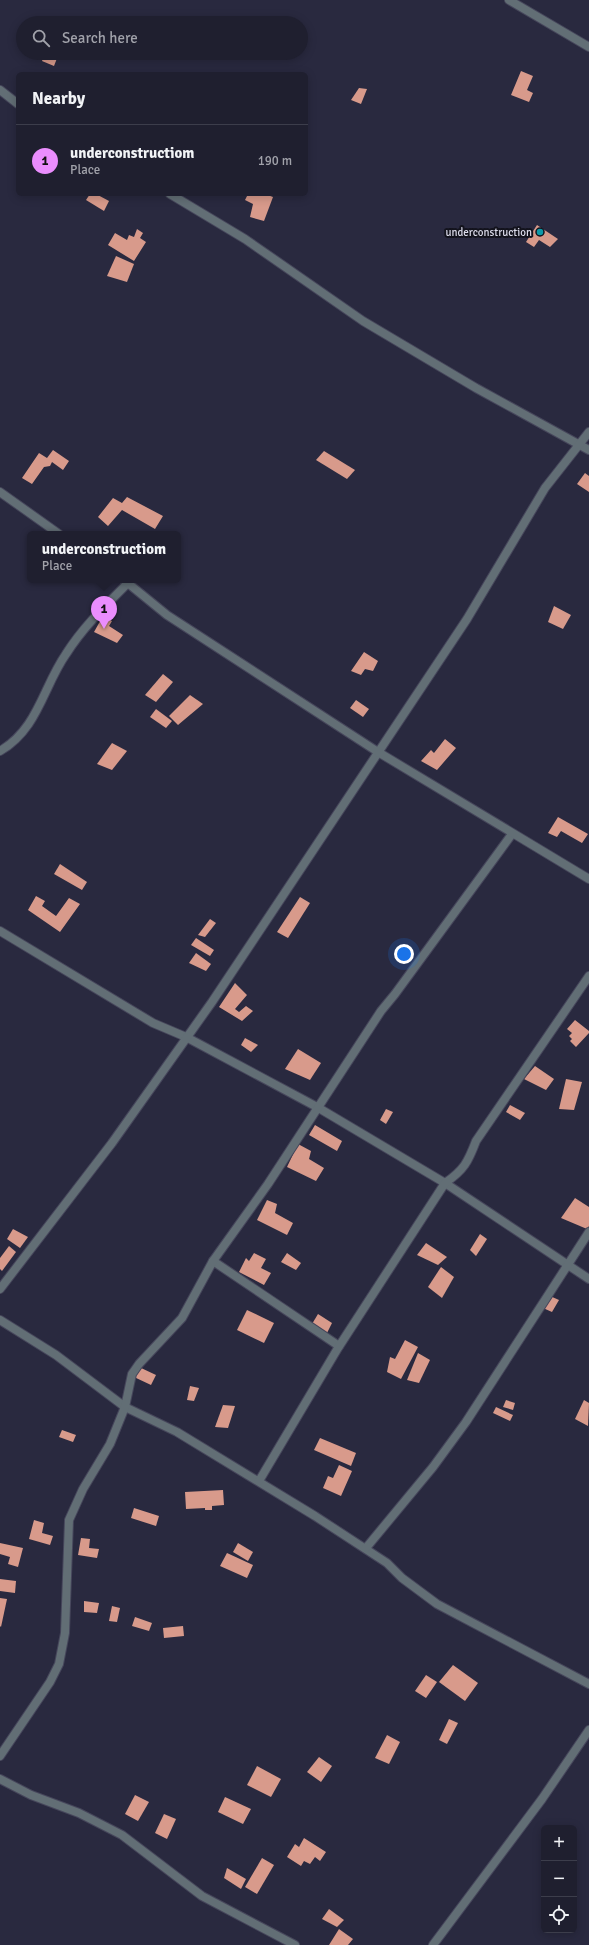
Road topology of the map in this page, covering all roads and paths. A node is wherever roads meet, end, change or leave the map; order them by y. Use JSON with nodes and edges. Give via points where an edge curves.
{"nodes":[{"id":1,"x":509,"y":0,"type":"edge"},
{"id":2,"x":589,"y":47,"type":"edge"},
{"id":3,"x":0,"y":90,"type":"edge"},
{"id":4,"x":16,"y":102,"type":"edge"},
{"id":5,"x":173,"y":196,"type":"edge"},
{"id":6,"x":589,"y":432,"type":"edge"},
{"id":7,"x":580,"y":445,"type":"junction"},
{"id":8,"x":589,"y":450,"type":"edge"},
{"id":9,"x":0,"y":492,"type":"edge"},
{"id":10,"x":55,"y":531,"type":"edge"},
{"id":11,"x":124,"y":583,"type":"edge"},
{"id":12,"x":128,"y":583,"type":"edge"},
{"id":13,"x":0,"y":751,"type":"edge"},
{"id":14,"x":378,"y":752,"type":"junction"},
{"id":15,"x":512,"y":834,"type":"junction"},
{"id":16,"x":589,"y":879,"type":"edge"},
{"id":17,"x":0,"y":931,"type":"edge"},
{"id":18,"x":589,"y":976,"type":"edge"},
{"id":19,"x":186,"y":1037,"type":"junction"},
{"id":20,"x":317,"y":1107,"type":"junction"},
{"id":21,"x":445,"y":1183,"type":"junction"},
{"id":22,"x":589,"y":1232,"type":"edge"},
{"id":23,"x":213,"y":1260,"type":"junction"},
{"id":24,"x":568,"y":1265,"type":"junction"},
{"id":25,"x":589,"y":1279,"type":"edge"},
{"id":26,"x":0,"y":1289,"type":"edge"},
{"id":27,"x":0,"y":1320,"type":"edge"},
{"id":28,"x":339,"y":1346,"type":"junction"},
{"id":29,"x":125,"y":1407,"type":"junction"},
{"id":30,"x":260,"y":1481,"type":"junction"},
{"id":31,"x":366,"y":1548,"type":"junction"},
{"id":32,"x":589,"y":1684,"type":"edge"},
{"id":33,"x":589,"y":1730,"type":"edge"},
{"id":34,"x":0,"y":1756,"type":"edge"},
{"id":35,"x":0,"y":1779,"type":"edge"},
{"id":36,"x":295,"y":1945,"type":"edge"},
{"id":37,"x":433,"y":1945,"type":"edge"}],
"edges":[{"from":1,"to":2,"type":"street"},
{"from":3,"to":4,"type":"street"},
{"from":5,"to":7,"type":"street","via":[[245,239],[363,321],[476,388]]},
{"from":6,"to":7,"type":"street"},
{"from":7,"to":8,"type":"street"},
{"from":7,"to":14,"type":"street","via":[[545,488],[467,619]]},
{"from":9,"to":10,"type":"street"},
{"from":11,"to":13,"type":"street","via":[[73,643],[55,673],[43,702],[17,739]]},
{"from":12,"to":14,"type":"street","via":[[167,615]]},
{"from":14,"to":15,"type":"street"},
{"from":14,"to":19,"type":"street","via":[[212,1002]]},
{"from":15,"to":16,"type":"street"},
{"from":15,"to":20,"type":"street","via":[[381,1011]]},
{"from":17,"to":19,"type":"street","via":[[130,1011]]},
{"from":18,"to":21,"type":"street","via":[[476,1141],[469,1160],[460,1172]]},
{"from":19,"to":20,"type":"street"},
{"from":19,"to":26,"type":"street","via":[[112,1143]]},
{"from":20,"to":21,"type":"street"},
{"from":20,"to":23,"type":"street","via":[[268,1184]]},
{"from":21,"to":24,"type":"street"},
{"from":21,"to":28,"type":"street"},
{"from":22,"to":24,"type":"street"},
{"from":23,"to":28,"type":"street"},
{"from":23,"to":29,"type":"street","via":[[182,1318],[135,1369]]},
{"from":24,"to":25,"type":"street"},
{"from":24,"to":31,"type":"street","via":[[466,1422],[433,1467]]},
{"from":27,"to":29,"type":"street","via":[[56,1354]]},
{"from":28,"to":30,"type":"street"},
{"from":29,"to":30,"type":"street","via":[[177,1432]]},
{"from":29,"to":34,"type":"street","via":[[110,1444],[83,1489],[69,1520],[65,1633],[59,1664],[50,1682]]},
{"from":30,"to":31,"type":"street"},
{"from":31,"to":32,"type":"street","via":[[437,1604]]},
{"from":33,"to":37,"type":"street","via":[[542,1800]]},
{"from":35,"to":36,"type":"street","via":[[79,1813],[122,1835],[202,1896]]}]}
